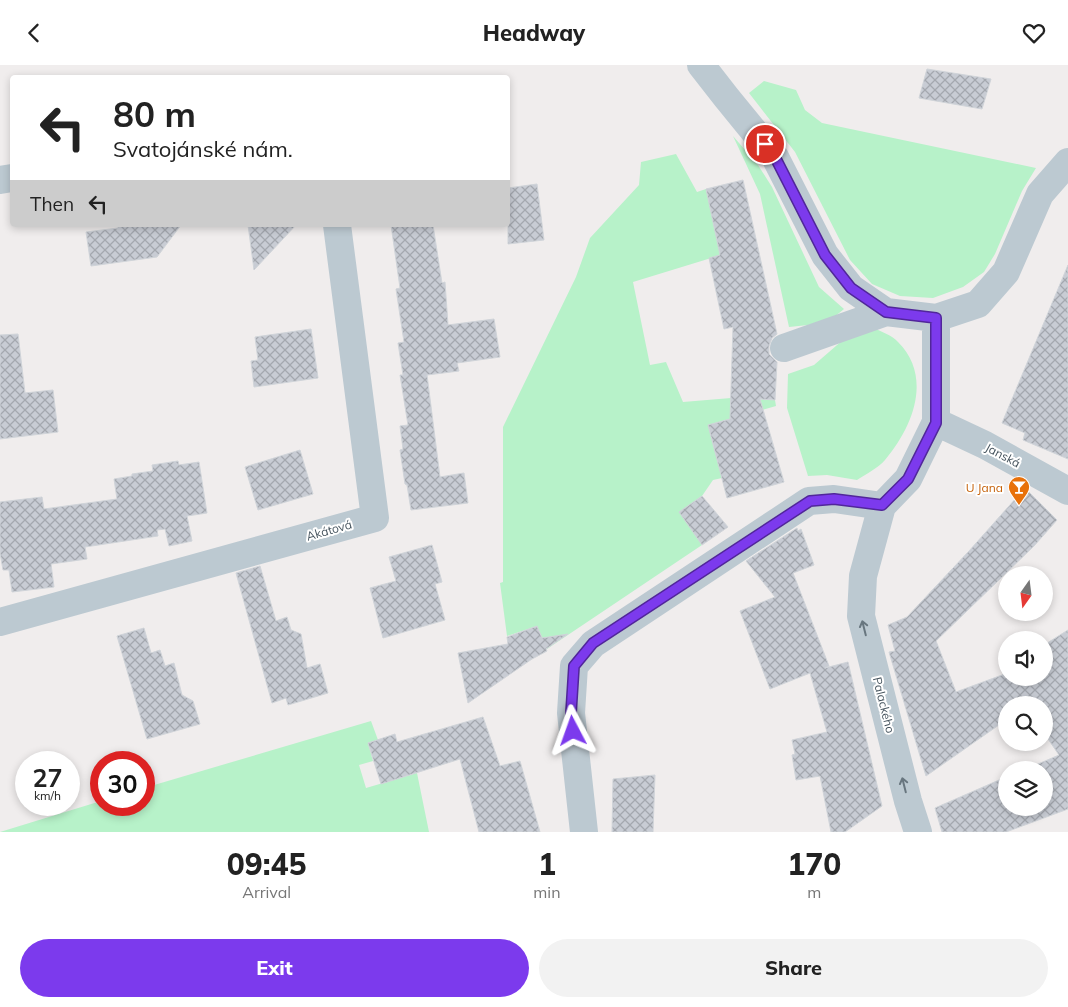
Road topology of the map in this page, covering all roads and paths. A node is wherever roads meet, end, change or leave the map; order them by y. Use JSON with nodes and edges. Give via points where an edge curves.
{"nodes":[{"id":1,"x":701,"y":65,"type":"edge"},
{"id":2,"x":1068,"y":161,"type":"edge"},
{"id":3,"x":337,"y":227,"type":"edge"},
{"id":4,"x":886,"y":312,"type":"junction"},
{"id":5,"x":936,"y":318,"type":"junction"},
{"id":6,"x":784,"y":348,"type":"dead end"},
{"id":7,"x":936,"y":423,"type":"junction"},
{"id":8,"x":1068,"y":491,"type":"edge"},
{"id":9,"x":882,"y":505,"type":"junction"},
{"id":10,"x":0,"y":622,"type":"edge"},
{"id":11,"x":584,"y":832,"type":"edge"},
{"id":12,"x":918,"y":832,"type":"edge"}],
"edges":[{"from":1,"to":4,"type":"street","via":[[775,157],[825,255],[851,288]]},
{"from":2,"to":5,"type":"street","via":[[1040,194],[1006,272],[978,304]]},
{"from":3,"to":10,"type":"street","name":"Akátová","via":[[375,518]]},
{"from":4,"to":5,"type":"street"},
{"from":4,"to":6,"type":"street"},
{"from":5,"to":7,"type":"street"},
{"from":7,"to":8,"type":"street","name":"Janská","via":[[985,445]]},
{"from":7,"to":9,"type":"street","via":[[908,479]]},
{"from":9,"to":11,"type":"street","via":[[834,499],[810,501],[593,643],[574,666],[571,713]]},
{"from":12,"to":9,"type":"street","name":"Palackého","one_way":true,"via":[[861,616],[863,576]]}]}
